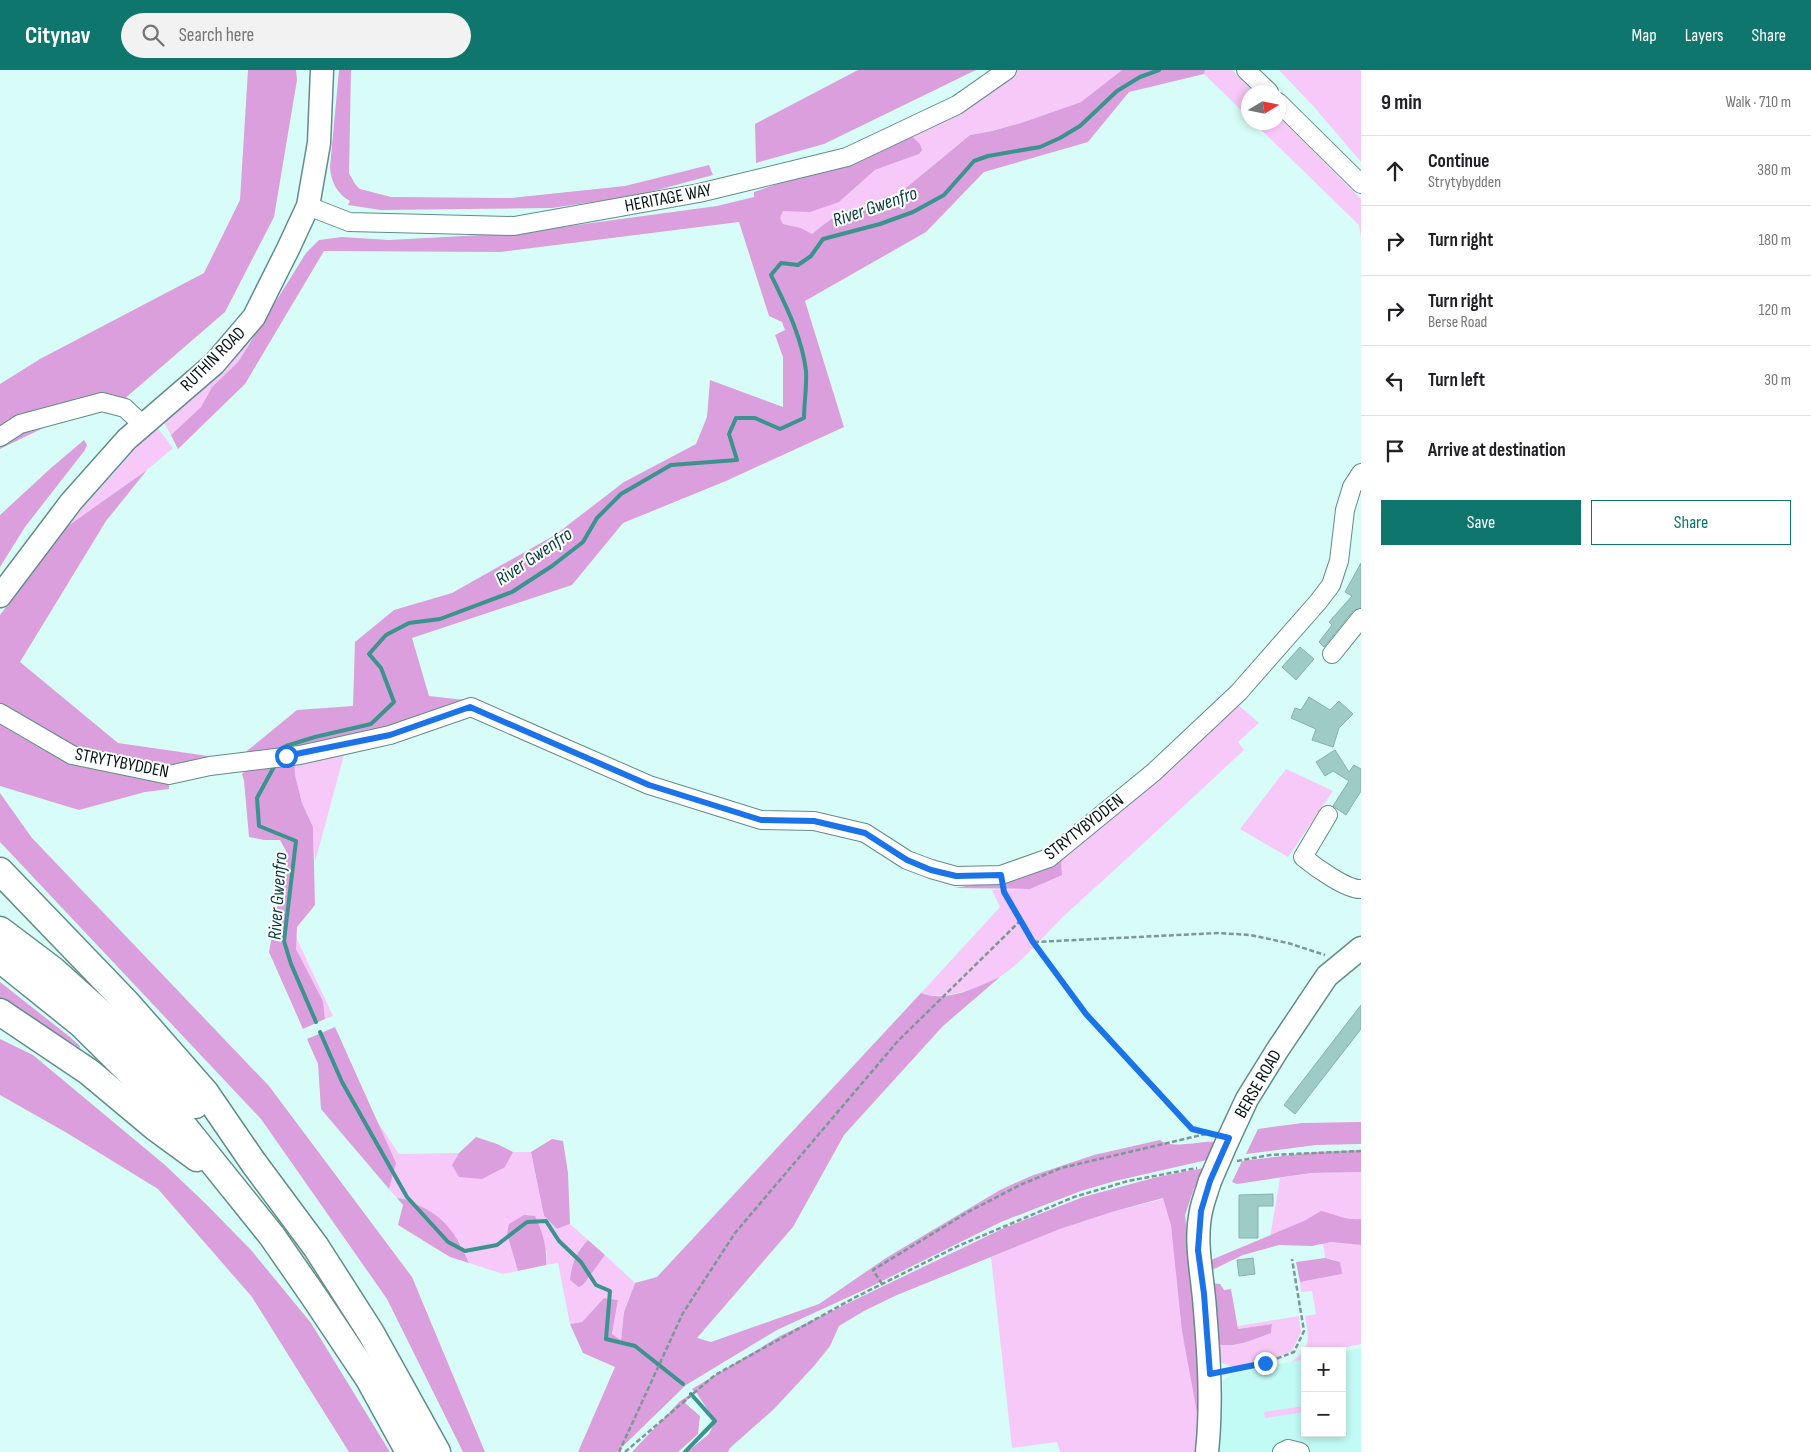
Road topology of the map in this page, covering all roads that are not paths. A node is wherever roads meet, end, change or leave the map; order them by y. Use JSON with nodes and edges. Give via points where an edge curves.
{"nodes":[{"id":1,"x":322,"y":70,"type":"edge"},
{"id":2,"x":1007,"y":70,"type":"edge"},
{"id":3,"x":1246,"y":70,"type":"edge"},
{"id":4,"x":1262,"y":85,"type":"edge"},
{"id":5,"x":1286,"y":110,"type":"edge"},
{"id":6,"x":1361,"y":184,"type":"edge"},
{"id":7,"x":308,"y":206,"type":"junction"},
{"id":8,"x":143,"y":425,"type":"junction"},
{"id":9,"x":0,"y":437,"type":"edge"},
{"id":10,"x":1361,"y":472,"type":"edge"},
{"id":11,"x":0,"y":596,"type":"edge"},
{"id":12,"x":1361,"y":618,"type":"edge"},
{"id":13,"x":1332,"y":654,"type":"dead end"},
{"id":14,"x":0,"y":713,"type":"edge"},
{"id":15,"x":1328,"y":815,"type":"dead end"},
{"id":16,"x":0,"y":871,"type":"edge"},
{"id":17,"x":1361,"y":888,"type":"edge"},
{"id":18,"x":0,"y":930,"type":"edge"},
{"id":19,"x":1355,"y":953,"type":"edge"},
{"id":20,"x":0,"y":959,"type":"edge"},
{"id":21,"x":0,"y":1012,"type":"edge"},
{"id":22,"x":253,"y":1162,"type":"junction"},
{"id":23,"x":225,"y":1177,"type":"junction"},
{"id":24,"x":409,"y":1452,"type":"edge"},
{"id":25,"x":437,"y":1452,"type":"edge"},
{"id":26,"x":1207,"y":1452,"type":"edge"},
{"id":27,"x":1282,"y":1452,"type":"edge"},
{"id":28,"x":1300,"y":1452,"type":"edge"}],
"edges":[{"from":1,"to":7,"type":"main road","name":"RUTHIN ROAD","via":[[319,143]]},
{"from":2,"to":7,"type":"street","name":"HERITAGE WAY","via":[[957,105],[847,157],[699,193],[514,226],[349,222]]},
{"from":3,"to":4,"type":"street"},
{"from":5,"to":6,"type":"street"},
{"from":7,"to":8,"type":"main road","name":"RUTHIN ROAD","via":[[254,317],[214,364]]},
{"from":8,"to":9,"type":"street","via":[[125,408],[102,402],[20,424]]},
{"from":8,"to":11,"type":"main road","name":"RUTHIN ROAD","via":[[71,502]]},
{"from":10,"to":14,"type":"street","name":"STRYTYBYDDEN","via":[[1345,510],[1339,561],[1331,585],[1239,692],[1154,772],[1050,858],[1001,875],[956,876],[931,870],[907,860],[865,833],[814,821],[761,820],[649,785],[470,707],[390,735],[169,775],[72,755]]},
{"from":12,"to":13,"type":"street"},
{"from":15,"to":17,"type":"street","via":[[1303,858],[1346,884]]},
{"from":16,"to":22,"type":"highway","via":[[127,1003],[205,1092]]},
{"from":18,"to":22,"type":"highway","via":[[54,970],[112,1023]]},
{"from":19,"to":26,"type":"main road","name":"BERSE ROAD","bridge":true,"via":[[1327,976],[1278,1049],[1247,1099],[1229,1152],[1207,1174],[1198,1250],[1210,1374]]},
{"from":20,"to":23,"type":"highway","via":[[81,1024],[182,1124]]},
{"from":21,"to":23,"type":"highway","via":[[89,1072],[156,1128]]},
{"from":22,"to":25,"type":"highway","via":[[316,1247],[371,1333]]},
{"from":23,"to":24,"type":"highway","via":[[315,1298],[368,1380]]},
{"from":27,"to":28,"type":"street"}]}
